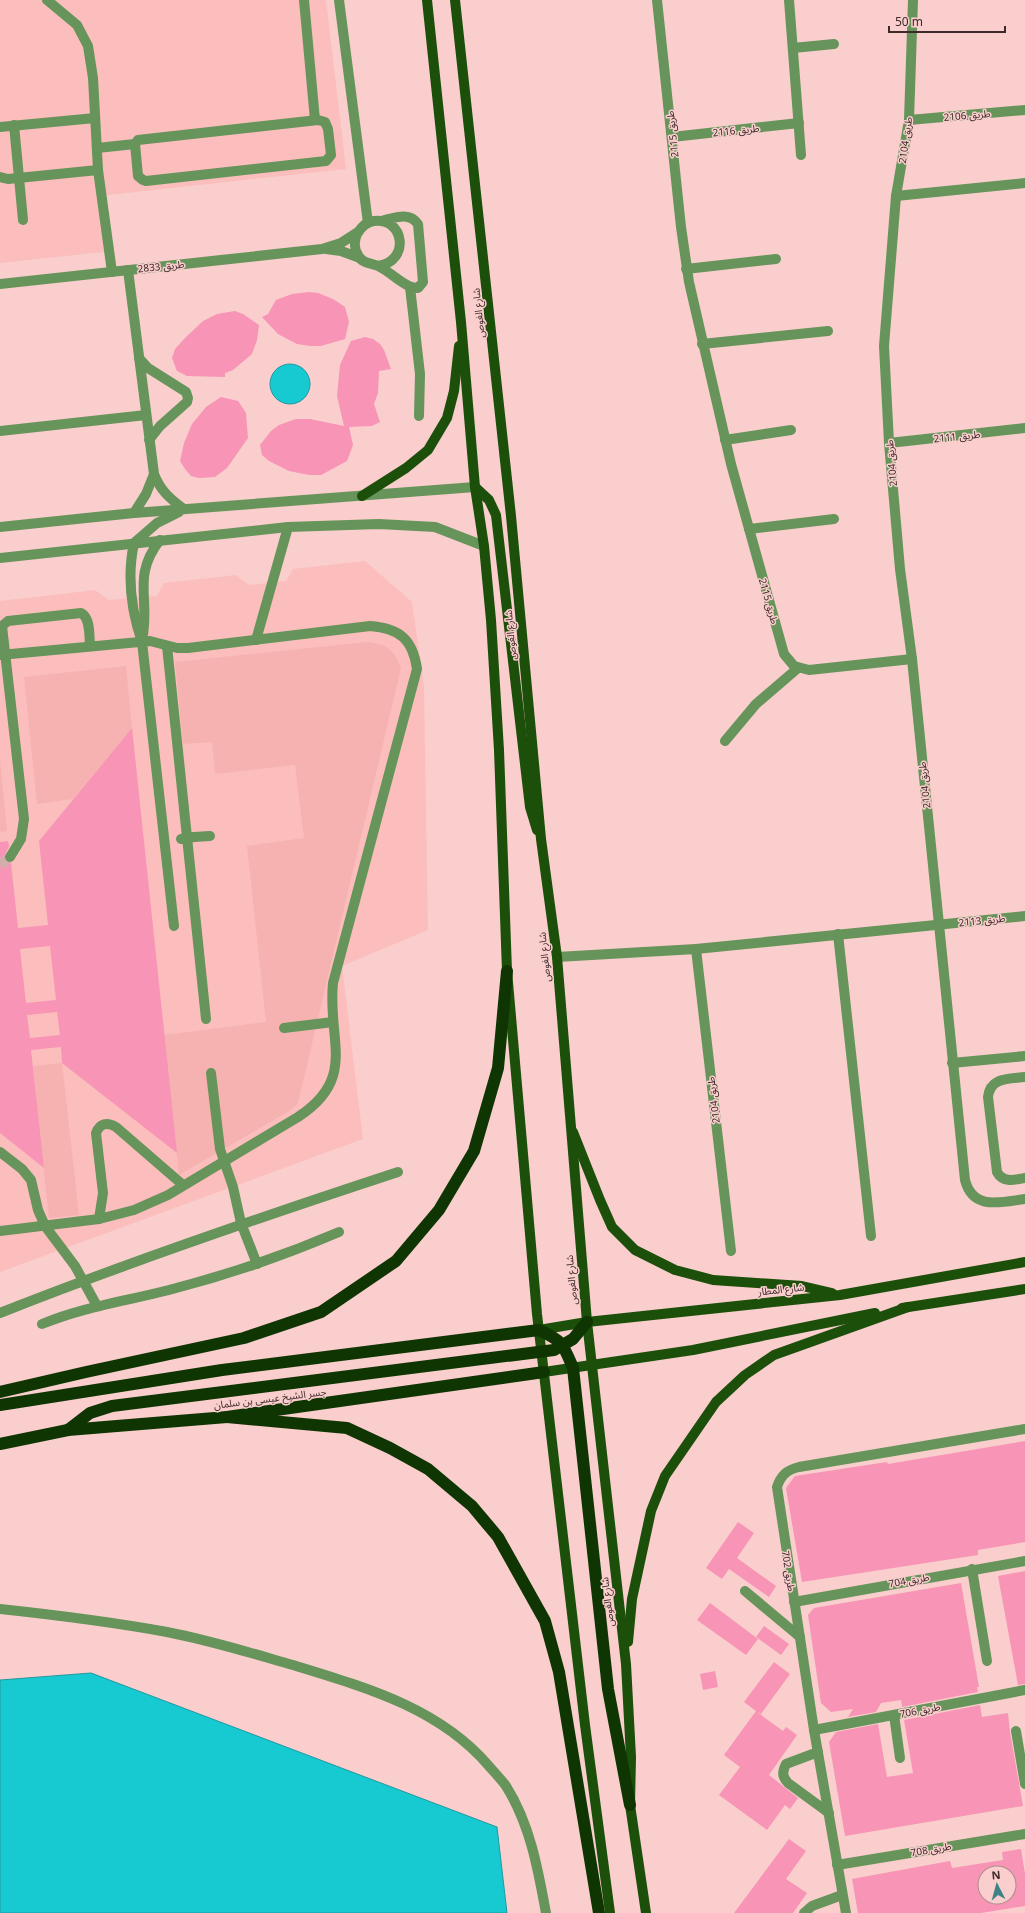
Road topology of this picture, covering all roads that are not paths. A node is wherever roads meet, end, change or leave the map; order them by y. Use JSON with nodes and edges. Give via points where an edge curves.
{"nodes":[{"id":1,"x":47,"y":0,"type":"edge"},
{"id":2,"x":304,"y":0,"type":"edge"},
{"id":3,"x":339,"y":0,"type":"edge"},
{"id":4,"x":427,"y":0,"type":"edge"},
{"id":5,"x":455,"y":0,"type":"edge"},
{"id":6,"x":657,"y":0,"type":"edge"},
{"id":7,"x":789,"y":0,"type":"edge"},
{"id":8,"x":913,"y":0,"type":"edge"},
{"id":9,"x":834,"y":44,"type":"dead end"},
{"id":10,"x":793,"y":48,"type":"junction"},
{"id":11,"x":1025,"y":110,"type":"edge"},
{"id":12,"x":96,"y":118,"type":"junction"},
{"id":13,"x":315,"y":120,"type":"junction"},
{"id":14,"x":909,"y":120,"type":"junction"},
{"id":15,"x":799,"y":123,"type":"junction"},
{"id":16,"x":14,"y":125,"type":"junction"},
{"id":17,"x":0,"y":127,"type":"edge"},
{"id":18,"x":672,"y":137,"type":"junction"},
{"id":19,"x":135,"y":144,"type":"junction"},
{"id":20,"x":97,"y":148,"type":"junction"},
{"id":21,"x":802,"y":155,"type":"dead end"},
{"id":22,"x":98,"y":170,"type":"junction"},
{"id":23,"x":0,"y":177,"type":"edge"},
{"id":24,"x":19,"y":178,"type":"junction"},
{"id":25,"x":1025,"y":183,"type":"edge"},
{"id":26,"x":896,"y":196,"type":"junction"},
{"id":27,"x":23,"y":220,"type":"dead end"},
{"id":28,"x":381,"y":221,"type":"junction"},
{"id":29,"x":368,"y":223,"type":"junction"},
{"id":30,"x":358,"y":232,"type":"junction"},
{"id":31,"x":322,"y":249,"type":"junction"},
{"id":32,"x":360,"y":258,"type":"junction"},
{"id":33,"x":776,"y":260,"type":"dead end"},
{"id":34,"x":378,"y":266,"type":"junction"},
{"id":35,"x":686,"y":269,"type":"junction"},
{"id":36,"x":128,"y":270,"type":"junction"},
{"id":37,"x":112,"y":272,"type":"junction"},
{"id":38,"x":0,"y":284,"type":"edge"},
{"id":39,"x":410,"y":287,"type":"junction"},
{"id":40,"x":461,"y":322,"type":"junction"},
{"id":41,"x":828,"y":331,"type":"dead end"},
{"id":42,"x":702,"y":344,"type":"junction"},
{"id":43,"x":139,"y":358,"type":"junction"},
{"id":44,"x":146,"y":415,"type":"junction"},
{"id":45,"x":419,"y":416,"type":"dead end"},
{"id":46,"x":1025,"y":428,"type":"edge"},
{"id":47,"x":791,"y":430,"type":"dead end"},
{"id":48,"x":0,"y":431,"type":"edge"},
{"id":49,"x":149,"y":440,"type":"junction"},
{"id":50,"x":725,"y":440,"type":"junction"},
{"id":51,"x":889,"y":444,"type":"junction"},
{"id":52,"x":154,"y":474,"type":"junction"},
{"id":53,"x":475,"y":487,"type":"junction"},
{"id":54,"x":362,"y":496,"type":"junction"},
{"id":55,"x":184,"y":509,"type":"junction"},
{"id":56,"x":134,"y":513,"type":"junction"},
{"id":57,"x":834,"y":519,"type":"dead end"},
{"id":58,"x":288,"y":527,"type":"junction"},
{"id":59,"x":0,"y":528,"type":"edge"},
{"id":60,"x":749,"y":529,"type":"junction"},
{"id":61,"x":160,"y":540,"type":"junction"},
{"id":62,"x":134,"y":543,"type":"junction"},
{"id":63,"x":484,"y":546,"type":"junction"},
{"id":64,"x":0,"y":558,"type":"edge"},
{"id":65,"x":256,"y":640,"type":"junction"},
{"id":66,"x":142,"y":642,"type":"junction"},
{"id":67,"x":90,"y":646,"type":"junction"},
{"id":68,"x":167,"y":646,"type":"junction"},
{"id":69,"x":2,"y":655,"type":"edge"},
{"id":70,"x":912,"y":659,"type":"junction"},
{"id":71,"x":798,"y":668,"type":"junction"},
{"id":72,"x":725,"y":741,"type":"dead end"},
{"id":73,"x":210,"y":836,"type":"dead end"},
{"id":74,"x":541,"y":839,"type":"junction"},
{"id":75,"x":165,"y":840,"type":"junction"},
{"id":76,"x":10,"y":857,"type":"tunnel mouth"},
{"id":77,"x":1025,"y":916,"type":"edge"},
{"id":78,"x":939,"y":925,"type":"junction"},
{"id":79,"x":174,"y":926,"type":"dead end"},
{"id":80,"x":838,"y":934,"type":"junction"},
{"id":81,"x":696,"y":948,"type":"junction"},
{"id":82,"x":557,"y":958,"type":"junction"},
{"id":83,"x":507,"y":971,"type":"junction"},
{"id":84,"x":206,"y":1019,"type":"dead end"},
{"id":85,"x":333,"y":1022,"type":"junction"},
{"id":86,"x":284,"y":1028,"type":"dead end"},
{"id":87,"x":1025,"y":1056,"type":"edge"},
{"id":88,"x":952,"y":1063,"type":"junction"},
{"id":89,"x":211,"y":1073,"type":"dead end"},
{"id":90,"x":1025,"y":1077,"type":"edge"},
{"id":91,"x":569,"y":1121,"type":"junction"},
{"id":92,"x":0,"y":1152,"type":"edge"},
{"id":93,"x":224,"y":1161,"type":"junction"},
{"id":94,"x":398,"y":1172,"type":"dead end"},
{"id":95,"x":1025,"y":1178,"type":"edge"},
{"id":96,"x":183,"y":1185,"type":"junction"},
{"id":97,"x":1025,"y":1200,"type":"edge"},
{"id":98,"x":99,"y":1219,"type":"junction"},
{"id":99,"x":241,"y":1223,"type":"junction"},
{"id":100,"x":45,"y":1226,"type":"junction"},
{"id":101,"x":0,"y":1230,"type":"edge"},
{"id":102,"x":339,"y":1232,"type":"dead end"},
{"id":103,"x":871,"y":1236,"type":"dead end"},
{"id":104,"x":731,"y":1251,"type":"dead end"},
{"id":105,"x":1025,"y":1262,"type":"edge"},
{"id":106,"x":256,"y":1264,"type":"junction"},
{"id":107,"x":84,"y":1280,"type":"junction"},
{"id":108,"x":1025,"y":1289,"type":"edge"},
{"id":109,"x":840,"y":1295,"type":"junction"},
{"id":110,"x":97,"y":1306,"type":"junction"},
{"id":111,"x":908,"y":1307,"type":"junction"},
{"id":112,"x":0,"y":1313,"type":"edge"},
{"id":113,"x":587,"y":1322,"type":"junction"},
{"id":114,"x":42,"y":1324,"type":"dead end"},
{"id":115,"x":539,"y":1330,"type":"junction"},
{"id":116,"x":564,"y":1345,"type":"junction"},
{"id":117,"x":541,"y":1352,"type":"junction"},
{"id":118,"x":592,"y":1365,"type":"junction"},
{"id":119,"x":573,"y":1368,"type":"junction"},
{"id":120,"x":544,"y":1372,"type":"junction"},
{"id":121,"x":0,"y":1392,"type":"edge"},
{"id":122,"x":0,"y":1404,"type":"edge"},
{"id":123,"x":227,"y":1417,"type":"junction"},
{"id":124,"x":1025,"y":1429,"type":"edge"},
{"id":125,"x":68,"y":1430,"type":"junction"},
{"id":126,"x":0,"y":1444,"type":"edge"},
{"id":127,"x":1025,"y":1560,"type":"edge"},
{"id":128,"x":972,"y":1570,"type":"junction"},
{"id":129,"x":746,"y":1592,"type":"dead end"},
{"id":130,"x":794,"y":1602,"type":"junction"},
{"id":131,"x":0,"y":1609,"type":"edge"},
{"id":132,"x":800,"y":1637,"type":"junction"},
{"id":133,"x":987,"y":1661,"type":"dead end"},
{"id":134,"x":626,"y":1664,"type":"junction"},
{"id":135,"x":1025,"y":1690,"type":"edge"},
{"id":136,"x":894,"y":1715,"type":"junction"},
{"id":137,"x":814,"y":1730,"type":"junction"},
{"id":138,"x":1016,"y":1731,"type":"dead end"},
{"id":139,"x":818,"y":1752,"type":"junction"},
{"id":140,"x":900,"y":1758,"type":"dead end"},
{"id":141,"x":1025,"y":1784,"type":"edge"},
{"id":142,"x":630,"y":1805,"type":"junction"},
{"id":143,"x":829,"y":1813,"type":"junction"},
{"id":144,"x":1025,"y":1834,"type":"edge"},
{"id":145,"x":837,"y":1865,"type":"junction"},
{"id":146,"x":842,"y":1895,"type":"junction"},
{"id":147,"x":546,"y":1913,"type":"edge"},
{"id":148,"x":599,"y":1913,"type":"edge"},
{"id":149,"x":610,"y":1913,"type":"edge"},
{"id":150,"x":646,"y":1913,"type":"edge"},
{"id":151,"x":804,"y":1913,"type":"edge"},
{"id":152,"x":846,"y":1913,"type":"edge"}],
"edges":[{"from":1,"to":12,"type":"street","via":[[77,25],[86,39],[91,62]]},
{"from":2,"to":13,"type":"street"},
{"from":3,"to":29,"type":"street"},
{"from":4,"to":40,"type":"main road","name":"شارع الغوص"},
{"from":5,"to":74,"type":"main road","name":"شارع الغوص","via":[[512,516]]},
{"from":6,"to":18,"type":"street","name":"طريق 2115"},
{"from":7,"to":10,"type":"street"},
{"from":8,"to":14,"type":"street","name":"طريق 2104"},
{"from":9,"to":10,"type":"street"},
{"from":10,"to":15,"type":"street"},
{"from":11,"to":14,"type":"street","name":"طريق 2106"},
{"from":12,"to":16,"type":"street"},
{"from":12,"to":20,"type":"street"},
{"from":13,"to":19,"type":"street","via":[[141,139]]},
{"from":13,"to":19,"type":"street","via":[[322,120],[327,125],[331,155],[326,160],[146,181],[138,176]]},
{"from":14,"to":26,"type":"street","name":"طريق 2104"},
{"from":15,"to":18,"type":"street","name":"طريق 2116"},
{"from":15,"to":21,"type":"street"},
{"from":16,"to":17,"type":"street"},
{"from":16,"to":24,"type":"street"},
{"from":18,"to":35,"type":"street","name":"طريق 2115"},
{"from":19,"to":20,"type":"street"},
{"from":20,"to":22,"type":"street"},
{"from":22,"to":24,"type":"street"},
{"from":22,"to":37,"type":"street"},
{"from":23,"to":24,"type":"street"},
{"from":24,"to":27,"type":"street"},
{"from":25,"to":26,"type":"street"},
{"from":26,"to":51,"type":"street","name":"طريق 2104","via":[[884,346]]},
{"from":28,"to":29,"type":"street"},
{"from":28,"to":34,"type":"street","via":[[393,227],[400,245],[390,262]]},
{"from":28,"to":39,"type":"street","via":[[406,216],[418,224],[424,278],[418,288]]},
{"from":29,"to":30,"type":"street"},
{"from":30,"to":31,"type":"street","name":"طريق 2833"},
{"from":30,"to":32,"type":"street","via":[[355,245]]},
{"from":31,"to":32,"type":"street","name":"طريق 2833","via":[[342,251]]},
{"from":31,"to":36,"type":"street","name":"طريق 2833"},
{"from":32,"to":34,"type":"street"},
{"from":33,"to":35,"type":"street"},
{"from":34,"to":39,"type":"street"},
{"from":35,"to":42,"type":"street","name":"طريق 2115"},
{"from":36,"to":37,"type":"street","name":"طريق 2833"},
{"from":36,"to":43,"type":"street"},
{"from":37,"to":38,"type":"street","name":"طريق 2833"},
{"from":39,"to":45,"type":"street","via":[[420,374]]},
{"from":40,"to":53,"type":"main road","name":"شارع الغوص"},
{"from":40,"to":54,"type":"main road","via":[[454,391],[447,418],[428,450],[406,468]]},
{"from":41,"to":42,"type":"street"},
{"from":42,"to":50,"type":"street","name":"طريق 2115"},
{"from":43,"to":44,"type":"street"},
{"from":43,"to":49,"type":"street","via":[[148,368],[186,392],[188,398]]},
{"from":44,"to":48,"type":"street"},
{"from":44,"to":49,"type":"street"},
{"from":46,"to":51,"type":"street","name":"طريق 2111"},
{"from":47,"to":50,"type":"street"},
{"from":49,"to":52,"type":"street"},
{"from":50,"to":60,"type":"street","name":"طريق 2115"},
{"from":51,"to":70,"type":"street","name":"طريق 2104","via":[[900,569]]},
{"from":52,"to":55,"type":"street","via":[[165,494]]},
{"from":52,"to":56,"type":"street","via":[[146,494]]},
{"from":53,"to":54,"type":"street"},
{"from":53,"to":63,"type":"main road","name":"شارع الغوص"},
{"from":53,"to":74,"type":"main road","via":[[489,500],[496,515],[530,807]]},
{"from":54,"to":55,"type":"street"},
{"from":55,"to":56,"type":"street"},
{"from":55,"to":62,"type":"street","via":[[157,523]]},
{"from":56,"to":59,"type":"street"},
{"from":57,"to":60,"type":"street"},
{"from":58,"to":61,"type":"street"},
{"from":58,"to":63,"type":"street","via":[[379,524],[435,527]]},
{"from":58,"to":65,"type":"street"},
{"from":60,"to":71,"type":"street","name":"طريق 2115","via":[[784,654]]},
{"from":61,"to":62,"type":"street"},
{"from":61,"to":66,"type":"street","via":[[143,573],[145,627]]},
{"from":62,"to":64,"type":"street"},
{"from":62,"to":66,"type":"street","via":[[130,585]]},
{"from":63,"to":83,"type":"main road","name":"شارع الغوص","via":[[495,691]]},
{"from":65,"to":68,"type":"street","via":[[188,648]]},
{"from":65,"to":85,"type":"street","via":[[370,626],[385,627],[403,637],[415,655],[415,683],[333,983]]},
{"from":66,"to":67,"type":"street"},
{"from":66,"to":68,"type":"street","via":[[150,641]]},
{"from":66,"to":75,"type":"street"},
{"from":67,"to":69,"type":"street"},
{"from":67,"to":69,"type":"street","via":[[86,618],[77,613],[6,621],[2,629]]},
{"from":68,"to":84,"type":"street"},
{"from":69,"to":76,"type":"street","via":[[24,819],[21,839]]},
{"from":70,"to":71,"type":"street","via":[[809,670]]},
{"from":70,"to":78,"type":"street","name":"طريق 2104"},
{"from":71,"to":72,"type":"street","via":[[756,704]]},
{"from":73,"to":75,"type":"street","bridge":true},
{"from":74,"to":82,"type":"main road","name":"شارع الغوص"},
{"from":75,"to":79,"type":"street"},
{"from":77,"to":78,"type":"street","name":"طريق 2113"},
{"from":78,"to":80,"type":"street"},
{"from":78,"to":88,"type":"street","name":"طريق 2104"},
{"from":80,"to":81,"type":"street"},
{"from":80,"to":103,"type":"street"},
{"from":81,"to":82,"type":"street"},
{"from":81,"to":104,"type":"street","name":"طريق 2104"},
{"from":82,"to":91,"type":"main road","name":"شارع الغوص"},
{"from":83,"to":115,"type":"main road","name":"شارع الغوص"},
{"from":83,"to":121,"type":"highway","via":[[498,1068],[474,1151],[440,1210],[396,1261],[321,1312],[244,1338]]},
{"from":85,"to":86,"type":"street"},
{"from":85,"to":93,"type":"street","via":[[337,1059],[333,1077],[325,1094],[313,1107]]},
{"from":87,"to":88,"type":"street"},
{"from":88,"to":97,"type":"street","name":"طريق 2104","via":[[965,1180],[973,1197],[991,1203]]},
{"from":89,"to":93,"type":"street","via":[[220,1149]]},
{"from":90,"to":95,"type":"street","via":[[999,1081],[991,1087],[988,1097],[997,1172],[1006,1180]]},
{"from":91,"to":109,"type":"main road","via":[[612,1227],[635,1250],[675,1270],[713,1280],[802,1286]]},
{"from":91,"to":113,"type":"main road","name":"شارع الغوص"},
{"from":92,"to":100,"type":"street","via":[[22,1169],[31,1180],[38,1210]]},
{"from":93,"to":96,"type":"street"},
{"from":93,"to":99,"type":"street"},
{"from":94,"to":99,"type":"street"},
{"from":96,"to":98,"type":"street","via":[[151,1203],[117,1216]]},
{"from":96,"to":98,"type":"street","via":[[116,1127],[102,1125],[96,1133],[103,1193]]},
{"from":98,"to":100,"type":"street"},
{"from":99,"to":106,"type":"street"},
{"from":99,"to":107,"type":"street"},
{"from":100,"to":101,"type":"street"},
{"from":100,"to":107,"type":"street"},
{"from":102,"to":106,"type":"street"},
{"from":105,"to":109,"type":"main road","name":"شارع المطار"},
{"from":106,"to":110,"type":"street","via":[[196,1283]]},
{"from":107,"to":110,"type":"street"},
{"from":107,"to":112,"type":"street"},
{"from":108,"to":111,"type":"main road"},
{"from":109,"to":113,"type":"main road","name":"شارع المطار"},
{"from":110,"to":114,"type":"street","via":[[65,1314]]},
{"from":111,"to":118,"type":"main road","via":[[693,1350]]},
{"from":111,"to":134,"type":"main road","via":[[774,1355],[745,1375],[716,1402],[665,1476],[651,1511],[632,1599]]},
{"from":113,"to":115,"type":"main road","name":"شارع المطار"},
{"from":113,"to":116,"type":"highway"},
{"from":113,"to":118,"type":"main road","name":"شارع الغوص"},
{"from":115,"to":116,"type":"highway"},
{"from":115,"to":117,"type":"main road","name":"شارع الغوص"},
{"from":115,"to":122,"type":"highway","via":[[222,1370]]},
{"from":116,"to":117,"type":"highway"},
{"from":116,"to":119,"type":"highway"},
{"from":117,"to":120,"type":"main road","name":"شارع الغوص"},
{"from":117,"to":125,"type":"highway","via":[[112,1406],[90,1413]]},
{"from":118,"to":119,"type":"main road"},
{"from":118,"to":134,"type":"main road","name":"شارع الغوص"},
{"from":119,"to":120,"type":"main road"},
{"from":119,"to":142,"type":"highway","via":[[608,1688]]},
{"from":120,"to":123,"type":"highway","name":"جسر الشيخ عيسى بن سلمان"},
{"from":120,"to":149,"type":"main road","name":"شارع الغوص","via":[[584,1725]]},
{"from":123,"to":125,"type":"highway","name":"جسر الشيخ عيسى بن سلمان"},
{"from":123,"to":148,"type":"highway","via":[[347,1428],[428,1469],[472,1506],[498,1537],[545,1621],[553,1646]]},
{"from":124,"to":130,"type":"street","name":"طريق 702","via":[[789,1470],[781,1477],[777,1487]]},
{"from":125,"to":126,"type":"highway","name":"جسر الشيخ عيسى بن سلمان"},
{"from":127,"to":128,"type":"street","name":"طريق 704"},
{"from":128,"to":130,"type":"street","name":"طريق 704"},
{"from":128,"to":133,"type":"street"},
{"from":129,"to":132,"type":"street"},
{"from":130,"to":132,"type":"street","name":"طريق 702"},
{"from":131,"to":147,"type":"street","via":[[168,1632],[251,1653],[340,1680],[378,1692],[415,1708],[459,1737],[480,1755],[506,1785],[522,1816],[533,1848]]},
{"from":132,"to":137,"type":"street","name":"طريق 702"},
{"from":134,"to":142,"type":"main road","name":"شارع الغوص","via":[[631,1757]]},
{"from":135,"to":136,"type":"street","name":"طريق 706"},
{"from":136,"to":137,"type":"street","name":"طريق 706"},
{"from":136,"to":140,"type":"street"},
{"from":137,"to":139,"type":"street","name":"طريق 702"},
{"from":138,"to":141,"type":"street"},
{"from":139,"to":143,"type":"street","name":"طريق 702"},
{"from":139,"to":143,"type":"street","via":[[786,1764],[783,1778]]},
{"from":142,"to":150,"type":"main road","name":"شارع الغوص"},
{"from":143,"to":145,"type":"street","name":"طريق 702"},
{"from":144,"to":145,"type":"street","name":"طريق 708"},
{"from":145,"to":146,"type":"street","name":"طريق 702"},
{"from":146,"to":151,"type":"street","via":[[812,1906]]},
{"from":146,"to":152,"type":"street","name":"طريق 702"}]}
